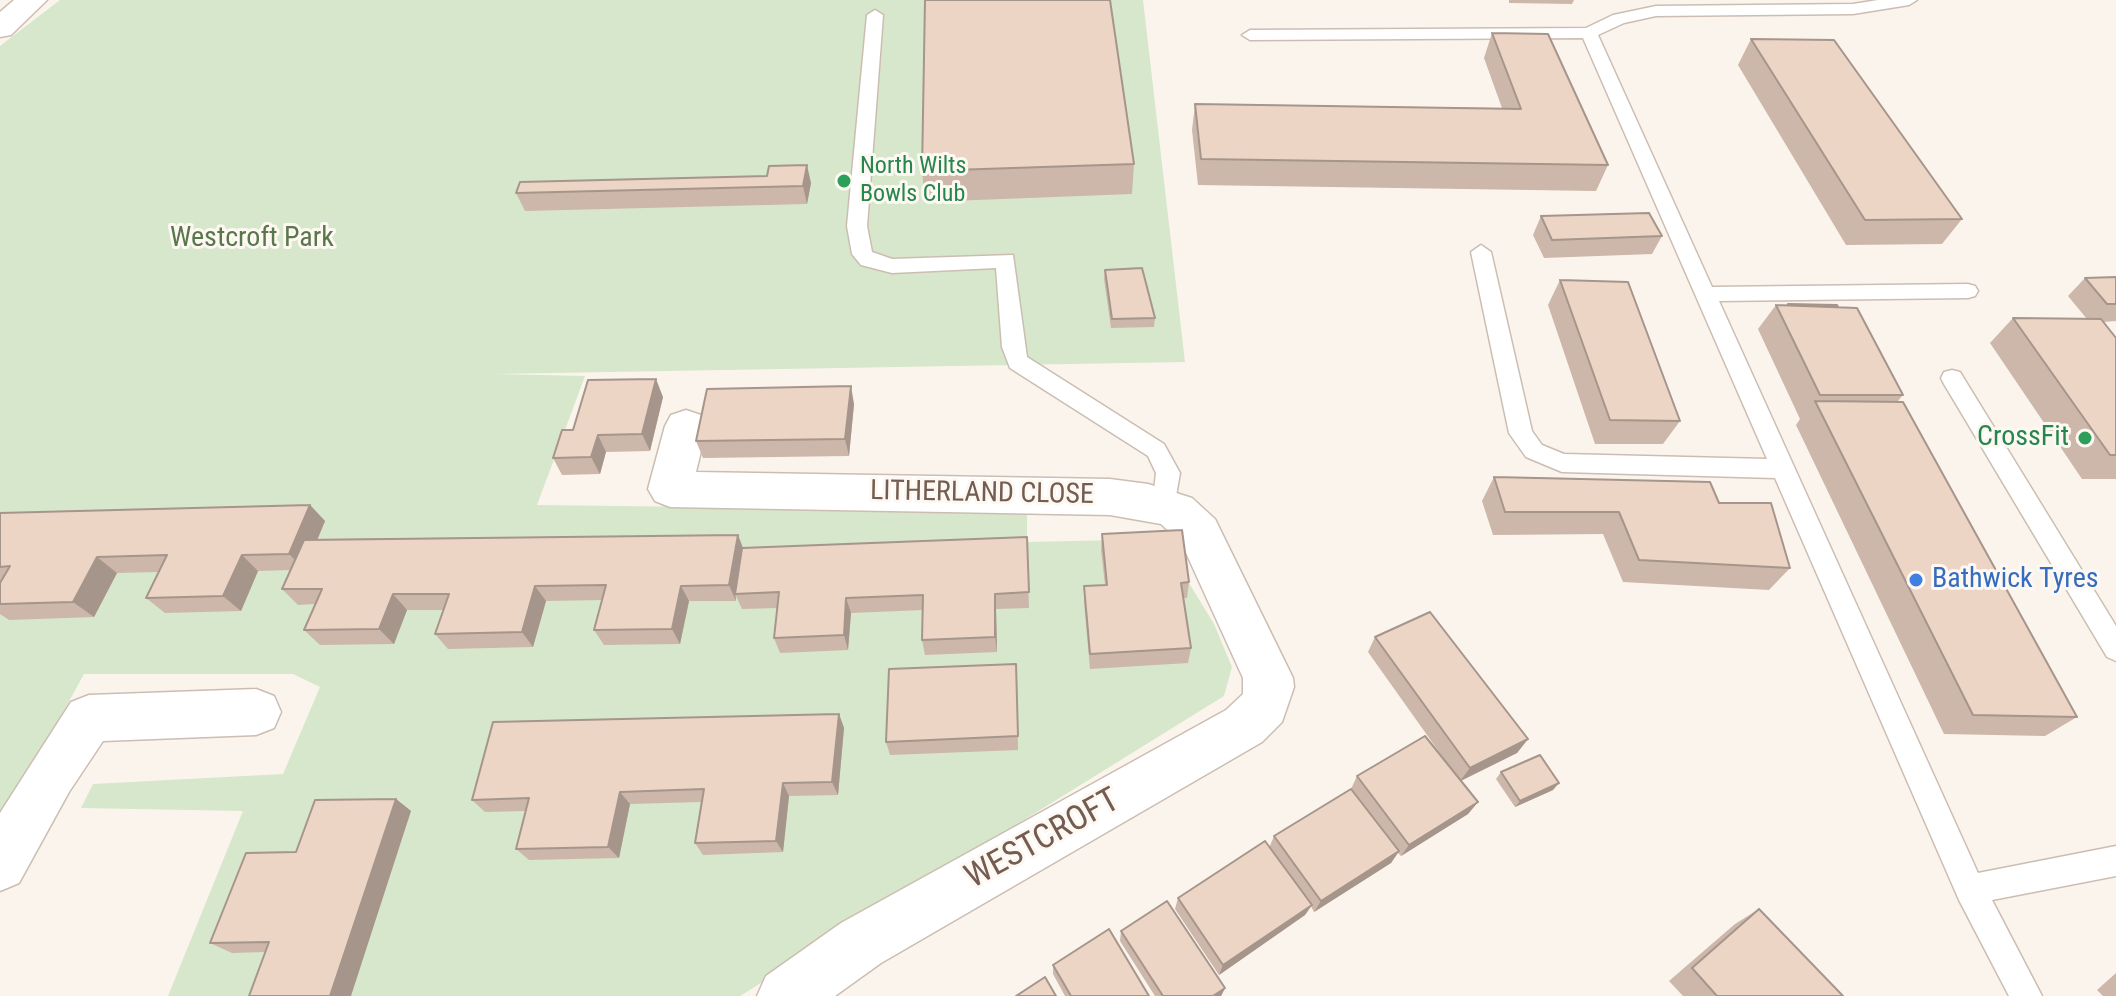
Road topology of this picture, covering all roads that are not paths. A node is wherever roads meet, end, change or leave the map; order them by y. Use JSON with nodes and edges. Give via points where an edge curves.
{"nodes":[{"id":1,"x":32,"y":0,"type":"edge"},
{"id":2,"x":1909,"y":0,"type":"edge"},
{"id":3,"x":875,"y":15,"type":"dead end"},
{"id":4,"x":0,"y":28,"type":"edge"},
{"id":5,"x":1589,"y":33,"type":"junction"},
{"id":6,"x":1250,"y":35,"type":"dead end"},
{"id":7,"x":1481,"y":252,"type":"dead end"},
{"id":8,"x":1968,"y":291,"type":"dead end"},
{"id":9,"x":1705,"y":294,"type":"junction"},
{"id":10,"x":1952,"y":378,"type":"dead end"},
{"id":11,"x":686,"y":426,"type":"dead end"},
{"id":12,"x":1783,"y":469,"type":"junction"},
{"id":13,"x":1164,"y":506,"type":"junction"},
{"id":14,"x":2116,"y":649,"type":"edge"},
{"id":15,"x":1264,"y":666,"type":"joint"},
{"id":16,"x":256,"y":712,"type":"dead end"},
{"id":17,"x":2116,"y":861,"type":"edge"},
{"id":18,"x":0,"y":864,"type":"edge"},
{"id":19,"x":1970,"y":889,"type":"junction"},
{"id":20,"x":786,"y":996,"type":"edge"},
{"id":21,"x":2026,"y":996,"type":"edge"}],
"edges":[{"from":1,"to":4,"type":"street"},
{"from":2,"to":5,"type":"lane","via":[[1853,9],[1656,11]]},
{"from":3,"to":13,"type":"lane","via":[[857,226],[862,254],[892,266],[1006,260],[1018,362],[1156,450],[1168,473]]},
{"from":5,"to":6,"type":"lane"},
{"from":5,"to":9,"type":"lane"},
{"from":7,"to":12,"type":"lane","via":[[1521,433],[1534,451],[1562,463]]},
{"from":8,"to":9,"type":"lane"},
{"from":9,"to":12,"type":"lane"},
{"from":10,"to":14,"type":"lane"},
{"from":11,"to":13,"type":"street","name":"LITHERLAND CLOSE","via":[[670,489],[1110,497]]},
{"from":12,"to":19,"type":"lane"},
{"from":13,"to":15,"type":"street","name":"LITHERLAND CLOSE","via":[[1196,528]]},
{"from":15,"to":20,"type":"street","name":"WESTCROFT","via":[[1269,687],[1264,706],[1244,726],[861,943]]},
{"from":16,"to":18,"type":"street","via":[[89,718]]},
{"from":17,"to":19,"type":"lane"},
{"from":19,"to":21,"type":"lane"}]}
